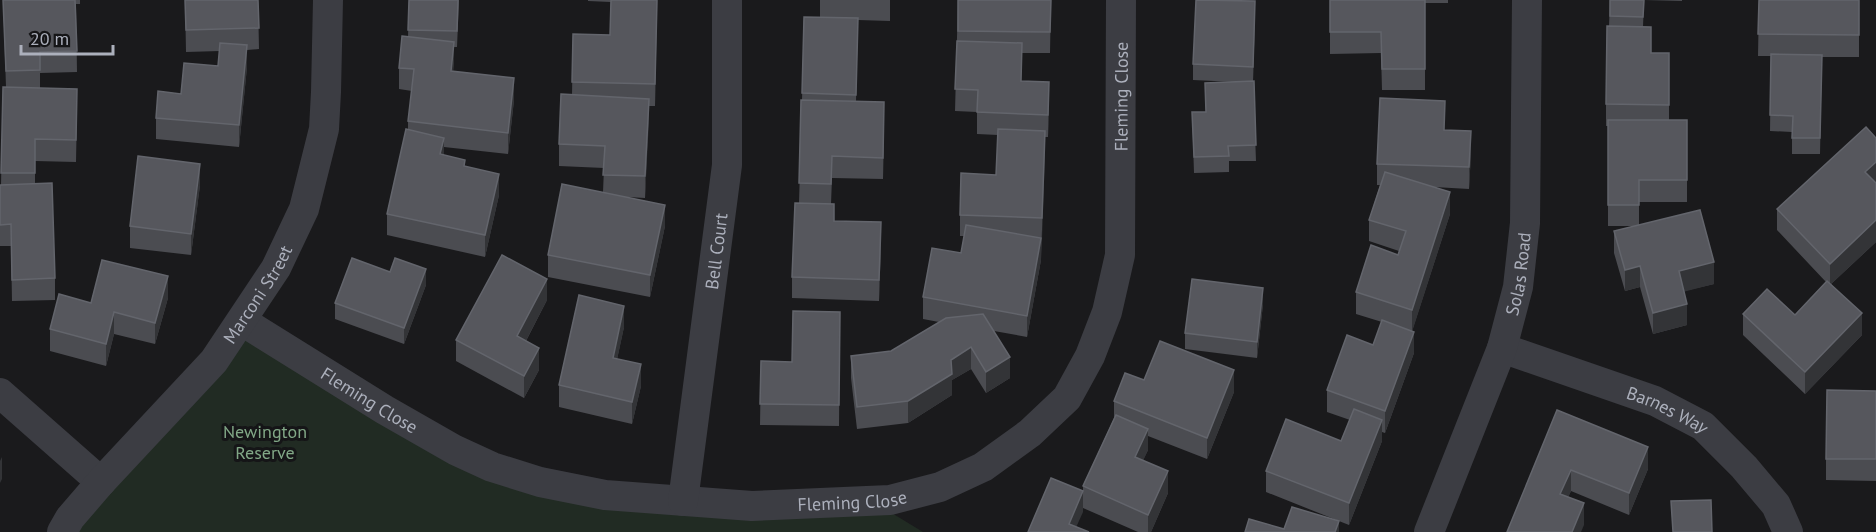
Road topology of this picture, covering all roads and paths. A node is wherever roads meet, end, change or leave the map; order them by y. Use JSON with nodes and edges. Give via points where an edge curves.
{"nodes":[{"id":1,"x":328,"y":0,"type":"edge"},
{"id":2,"x":727,"y":0,"type":"edge"},
{"id":3,"x":1121,"y":0,"type":"edge"},
{"id":4,"x":1527,"y":0,"type":"edge"},
{"id":5,"x":242,"y":321,"type":"junction"},
{"id":6,"x":1502,"y":348,"type":"junction"},
{"id":7,"x":0,"y":393,"type":"edge"},
{"id":8,"x":101,"y":482,"type":"junction"},
{"id":9,"x":683,"y":501,"type":"junction"},
{"id":10,"x":62,"y":532,"type":"edge"},
{"id":11,"x":1429,"y":532,"type":"edge"},
{"id":12,"x":1788,"y":532,"type":"edge"}],
"edges":[{"from":1,"to":5,"type":"street","name":"Marconi Street","via":[[324,129],[304,209],[276,268]]},
{"from":2,"to":9,"type":"street","name":"Bell Court","via":[[727,165]]},
{"from":3,"to":9,"type":"street","name":"Fleming Close","via":[[1120,255],[1107,312],[1090,356],[1067,398],[1030,433],[983,468],[939,487],[890,500],[835,504],[752,506]]},
{"from":4,"to":6,"type":"street","name":"Solas Road","via":[[1526,223],[1518,287]]},
{"from":5,"to":8,"type":"street","name":"Marconi Street","via":[[214,361]]},
{"from":5,"to":9,"type":"street","name":"Fleming Close","via":[[386,410],[492,468],[605,495]]},
{"from":6,"to":11,"type":"street","name":"Solas Road"},
{"from":6,"to":12,"type":"street","name":"Barnes Way","via":[[1655,401],[1702,426],[1776,505]]},
{"from":7,"to":8,"type":"street"},
{"from":8,"to":10,"type":"street","name":"Marconi Street"}]}
